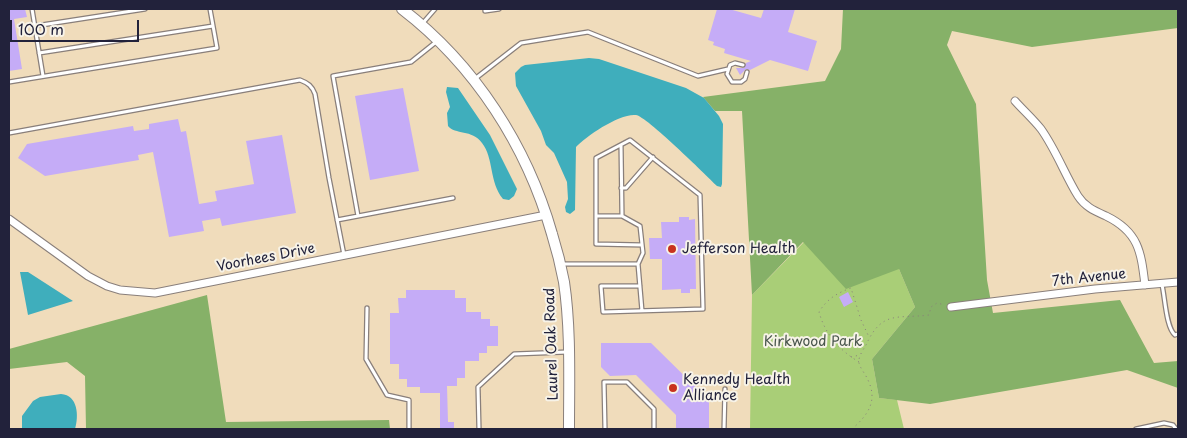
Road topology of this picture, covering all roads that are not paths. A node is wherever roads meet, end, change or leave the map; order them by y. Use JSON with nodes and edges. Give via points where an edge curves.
{"nodes":[{"id":1,"x":32,"y":9,"type":"edge"},
{"id":2,"x":145,"y":9,"type":"edge"},
{"id":3,"x":210,"y":9,"type":"edge"},
{"id":4,"x":435,"y":9,"type":"edge"},
{"id":5,"x":485,"y":9,"type":"edge"},
{"id":6,"x":499,"y":9,"type":"edge"},
{"id":7,"x":409,"y":11,"type":"edge"},
{"id":8,"x":422,"y":24,"type":"junction"},
{"id":9,"x":35,"y":26,"type":"junction"},
{"id":10,"x":213,"y":26,"type":"junction"},
{"id":11,"x":438,"y":40,"type":"junction"},
{"id":12,"x":39,"y":53,"type":"junction"},
{"id":13,"x":742,"y":65,"type":"dead end"},
{"id":14,"x":728,"y":69,"type":"junction"},
{"id":15,"x":747,"y":72,"type":"dead end"},
{"id":16,"x":42,"y":76,"type":"junction"},
{"id":17,"x":473,"y":80,"type":"junction"},
{"id":18,"x":9,"y":82,"type":"edge"},
{"id":19,"x":1015,"y":101,"type":"dead end"},
{"id":20,"x":9,"y":133,"type":"edge"},
{"id":21,"x":621,"y":144,"type":"junction"},
{"id":22,"x":653,"y":157,"type":"junction"},
{"id":23,"x":621,"y":188,"type":"junction"},
{"id":24,"x":454,"y":198,"type":"dead end"},
{"id":25,"x":546,"y":215,"type":"junction"},
{"id":26,"x":358,"y":216,"type":"junction"},
{"id":27,"x":596,"y":216,"type":"junction"},
{"id":28,"x":622,"y":216,"type":"junction"},
{"id":29,"x":9,"y":219,"type":"edge"},
{"id":30,"x":337,"y":220,"type":"junction"},
{"id":31,"x":642,"y":245,"type":"junction"},
{"id":32,"x":344,"y":256,"type":"junction"},
{"id":33,"x":560,"y":264,"type":"junction"},
{"id":34,"x":638,"y":264,"type":"junction"},
{"id":35,"x":1178,"y":282,"type":"edge"},
{"id":36,"x":1162,"y":283,"type":"junction"},
{"id":37,"x":1146,"y":285,"type":"junction"},
{"id":38,"x":640,"y":286,"type":"junction"},
{"id":39,"x":951,"y":307,"type":"road end"},
{"id":40,"x":367,"y":308,"type":"dead end"},
{"id":41,"x":642,"y":311,"type":"junction"},
{"id":42,"x":1178,"y":334,"type":"edge"},
{"id":43,"x":568,"y":352,"type":"junction"},
{"id":44,"x":725,"y":389,"type":"dead end"},
{"id":45,"x":409,"y":429,"type":"edge"},
{"id":46,"x":478,"y":429,"type":"edge"},
{"id":47,"x":569,"y":429,"type":"edge"},
{"id":48,"x":605,"y":429,"type":"edge"},
{"id":49,"x":654,"y":429,"type":"edge"},
{"id":50,"x":724,"y":429,"type":"edge"},
{"id":51,"x":1136,"y":429,"type":"edge"},
{"id":52,"x":1176,"y":429,"type":"edge"}],
"edges":[{"from":1,"to":9,"type":"lane"},
{"from":2,"to":9,"type":"lane"},
{"from":3,"to":10,"type":"lane"},
{"from":4,"to":8,"type":"lane"},
{"from":5,"to":6,"type":"lane"},
{"from":7,"to":8,"type":"street","name":"Laurel Oak Road"},
{"from":8,"to":11,"type":"street","name":"Laurel Oak Road"},
{"from":9,"to":12,"type":"lane"},
{"from":10,"to":12,"type":"lane"},
{"from":10,"to":16,"type":"lane","via":[[217,48]]},
{"from":11,"to":17,"type":"street","name":"Laurel Oak Road"},
{"from":11,"to":26,"type":"lane","via":[[412,62],[333,76]]},
{"from":12,"to":16,"type":"lane"},
{"from":13,"to":14,"type":"lane","via":[[735,63]]},
{"from":14,"to":15,"type":"lane","via":[[728,79],[736,83],[745,79]]},
{"from":14,"to":17,"type":"lane","via":[[698,76],[588,32],[521,43]]},
{"from":16,"to":18,"type":"lane"},
{"from":17,"to":25,"type":"street","name":"Laurel Oak Road","via":[[509,133]]},
{"from":19,"to":37,"type":"street","name":"7th Avenue","via":[[1040,129],[1087,207],[1116,221],[1128,231],[1142,255]]},
{"from":20,"to":30,"type":"lane","via":[[300,80],[310,85],[316,94]]},
{"from":21,"to":22,"type":"lane","via":[[630,140]]},
{"from":21,"to":23,"type":"lane"},
{"from":21,"to":27,"type":"lane","via":[[596,158]]},
{"from":22,"to":23,"type":"lane","via":[[626,188]]},
{"from":22,"to":41,"type":"lane","via":[[700,195],[703,309]]},
{"from":23,"to":28,"type":"lane"},
{"from":24,"to":26,"type":"lane"},
{"from":25,"to":32,"type":"street","name":"Voorhees Drive"},
{"from":25,"to":33,"type":"street","name":"Laurel Oak Road"},
{"from":26,"to":30,"type":"lane"},
{"from":27,"to":28,"type":"lane"},
{"from":27,"to":31,"type":"lane","via":[[596,244]]},
{"from":28,"to":31,"type":"lane","via":[[640,226]]},
{"from":29,"to":32,"type":"street","name":"Voorhees Drive","via":[[88,276],[107,286],[141,293],[155,293]]},
{"from":30,"to":32,"type":"lane"},
{"from":31,"to":34,"type":"lane","via":[[643,253]]},
{"from":33,"to":34,"type":"lane"},
{"from":33,"to":43,"type":"street","name":"Laurel Oak Road","via":[[567,307]]},
{"from":34,"to":38,"type":"lane"},
{"from":35,"to":36,"type":"street"},
{"from":36,"to":37,"type":"street"},
{"from":36,"to":42,"type":"lane","via":[[1169,326],[1172,333]]},
{"from":37,"to":39,"type":"street","name":"7th Avenue"},
{"from":38,"to":41,"type":"lane"},
{"from":38,"to":41,"type":"lane","via":[[601,286],[603,312]]},
{"from":40,"to":45,"type":"lane","via":[[366,359],[387,394],[409,400]]},
{"from":43,"to":46,"type":"lane","via":[[514,354],[478,387]]},
{"from":43,"to":47,"type":"street","name":"Laurel Oak Road"},
{"from":44,"to":50,"type":"lane"},
{"from":48,"to":49,"type":"lane","via":[[604,382],[627,382],[654,409]]},
{"from":51,"to":52,"type":"lane","via":[[1167,423]]}]}
